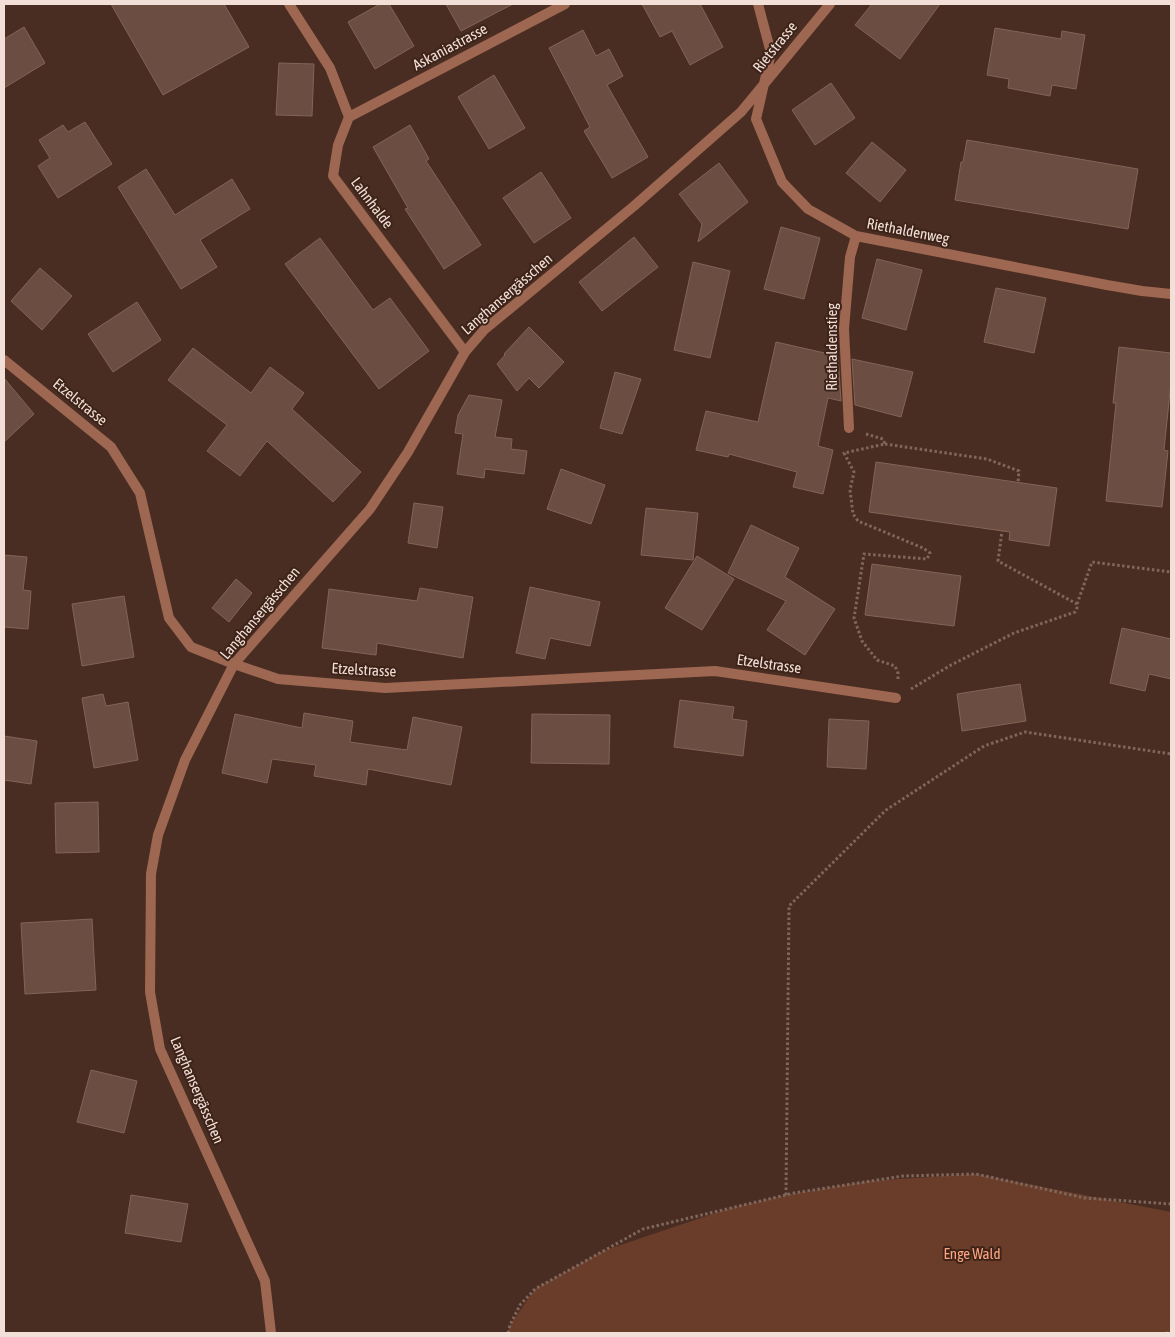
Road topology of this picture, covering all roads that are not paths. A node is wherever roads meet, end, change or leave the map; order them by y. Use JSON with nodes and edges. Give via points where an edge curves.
{"nodes":[{"id":1,"x":289,"y":4,"type":"edge"},
{"id":2,"x":566,"y":4,"type":"edge"},
{"id":3,"x":758,"y":4,"type":"edge"},
{"id":4,"x":830,"y":4,"type":"edge"},
{"id":5,"x":763,"y":86,"type":"junction"},
{"id":6,"x":349,"y":117,"type":"junction"},
{"id":7,"x":856,"y":236,"type":"junction"},
{"id":8,"x":1171,"y":294,"type":"edge"},
{"id":9,"x":464,"y":352,"type":"junction"},
{"id":10,"x":4,"y":360,"type":"edge"},
{"id":11,"x":849,"y":428,"type":"road end"},
{"id":12,"x":234,"y":664,"type":"junction"},
{"id":13,"x":896,"y":698,"type":"road end"},
{"id":14,"x":271,"y":1333,"type":"edge"}],
"edges":[{"from":1,"to":6,"type":"street","via":[[330,68]]},
{"from":2,"to":6,"type":"street","name":"Askaniastrasse"},
{"from":3,"to":5,"type":"street","name":"Riethaldenweg","via":[[771,53]]},
{"from":4,"to":5,"type":"street","name":"Rietstrasse"},
{"from":5,"to":7,"type":"street","name":"Riethaldenweg","via":[[756,118],[782,182],[808,209]]},
{"from":5,"to":9,"type":"street","name":"Langhansergässchen","via":[[741,112],[484,330]]},
{"from":6,"to":9,"type":"street","name":"Lahnhalde","via":[[338,145],[334,176]]},
{"from":7,"to":8,"type":"street","name":"Riethaldenweg","via":[[1107,285]]},
{"from":7,"to":11,"type":"street","name":"Riethaldenstieg","via":[[850,257],[844,329]]},
{"from":9,"to":12,"type":"street","name":"Langhansergässchen","via":[[408,452],[370,509]]},
{"from":10,"to":12,"type":"street","name":"Etzelstrasse","via":[[111,447],[140,492],[169,618],[191,647]]},
{"from":12,"to":13,"type":"street","name":"Etzelstrasse","via":[[278,679],[386,688],[715,671]]},
{"from":12,"to":14,"type":"street","name":"Langhansergässchen","via":[[185,760],[158,835],[151,874],[150,992],[160,1049],[265,1281]]}]}
